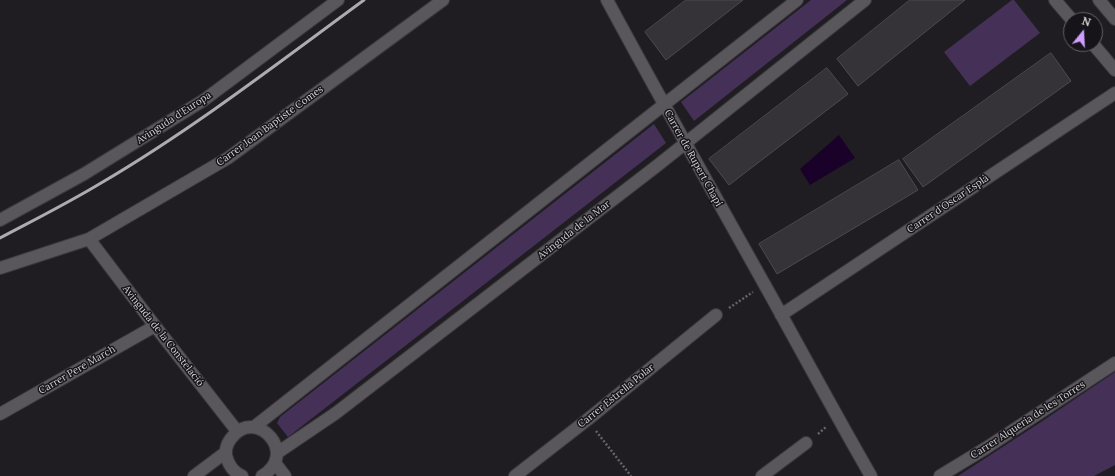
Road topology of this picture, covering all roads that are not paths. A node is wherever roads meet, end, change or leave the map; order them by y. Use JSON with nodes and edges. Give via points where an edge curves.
{"nodes":[{"id":1,"x":338,"y":0,"type":"edge"},
{"id":2,"x":443,"y":0,"type":"edge"},
{"id":3,"x":607,"y":0,"type":"edge"},
{"id":4,"x":798,"y":0,"type":"edge"},
{"id":5,"x":865,"y":0,"type":"edge"},
{"id":6,"x":1055,"y":0,"type":"edge"},
{"id":7,"x":1099,"y":0,"type":"edge"},
{"id":8,"x":1065,"y":12,"type":"edge"},
{"id":9,"x":1115,"y":18,"type":"edge"},
{"id":10,"x":1100,"y":52,"type":"edge"},
{"id":11,"x":1115,"y":70,"type":"edge"},
{"id":12,"x":1115,"y":93,"type":"edge"},
{"id":13,"x":663,"y":105,"type":"junction"},
{"id":14,"x":685,"y":144,"type":"junction"},
{"id":15,"x":0,"y":220,"type":"edge"},
{"id":16,"x":89,"y":239,"type":"junction"},
{"id":17,"x":0,"y":268,"type":"edge"},
{"id":18,"x":716,"y":315,"type":"road end"},
{"id":19,"x":781,"y":315,"type":"junction"},
{"id":20,"x":154,"y":326,"type":"junction"},
{"id":21,"x":1115,"y":363,"type":"edge"},
{"id":22,"x":0,"y":414,"type":"edge"},
{"id":23,"x":254,"y":427,"type":"junction"},
{"id":24,"x":237,"y":431,"type":"junction"},
{"id":25,"x":806,"y":443,"type":"road end"},
{"id":26,"x":226,"y":452,"type":"junction"},
{"id":27,"x":276,"y":458,"type":"junction"},
{"id":28,"x":194,"y":476,"type":"edge"},
{"id":29,"x":242,"y":476,"type":"edge"},
{"id":30,"x":262,"y":476,"type":"edge"},
{"id":31,"x":285,"y":476,"type":"edge"},
{"id":32,"x":515,"y":476,"type":"edge"},
{"id":33,"x":762,"y":476,"type":"edge"},
{"id":34,"x":871,"y":476,"type":"edge"},
{"id":35,"x":940,"y":476,"type":"edge"}],
"edges":[{"from":1,"to":15,"type":"street","name":"Avinguda d'Europa","via":[[204,100],[84,174]]},
{"from":2,"to":16,"type":"street","name":"Carrer Joan Baptiste Comes","via":[[228,158]]},
{"from":3,"to":13,"type":"street","name":"Carrer de Rupert Chapí"},
{"from":4,"to":13,"type":"street"},
{"from":5,"to":14,"type":"street","name":"Avinguda de la Mar"},
{"from":6,"to":8,"type":"street"},
{"from":7,"to":9,"type":"street"},
{"from":10,"to":11,"type":"street"},
{"from":12,"to":19,"type":"street","name":"Carrer d'Oscar Esplà"},
{"from":13,"to":14,"type":"street","name":"Carrer de Rupert Chapí"},
{"from":13,"to":23,"type":"street"},
{"from":14,"to":19,"type":"street","name":"Carrer de Rupert Chapí"},
{"from":14,"to":27,"type":"street","name":"Avinguda de la Mar"},
{"from":16,"to":17,"type":"street","name":"Carrer Joan Baptiste Comes"},
{"from":16,"to":20,"type":"street","name":"Avinguda de la Constelació"},
{"from":18,"to":32,"type":"street","name":"Carrer Estrella Polar"},
{"from":19,"to":34,"type":"street"},
{"from":20,"to":22,"type":"street","name":"Carrer Pere March"},
{"from":20,"to":24,"type":"street","name":"Avinguda de la Constelació"},
{"from":21,"to":35,"type":"street","name":"Carrer Alqueria de les Torres"},
{"from":23,"to":24,"type":"street"},
{"from":23,"to":27,"type":"street","via":[[266,431],[273,439]]},
{"from":24,"to":26,"type":"street","via":[[229,440]]},
{"from":25,"to":33,"type":"street"},
{"from":26,"to":28,"type":"street"},
{"from":26,"to":29,"type":"street","via":[[227,461],[233,470]]},
{"from":27,"to":30,"type":"street","name":"Avinguda de la Mar","via":[[269,472]]},
{"from":27,"to":31,"type":"street"}]}
